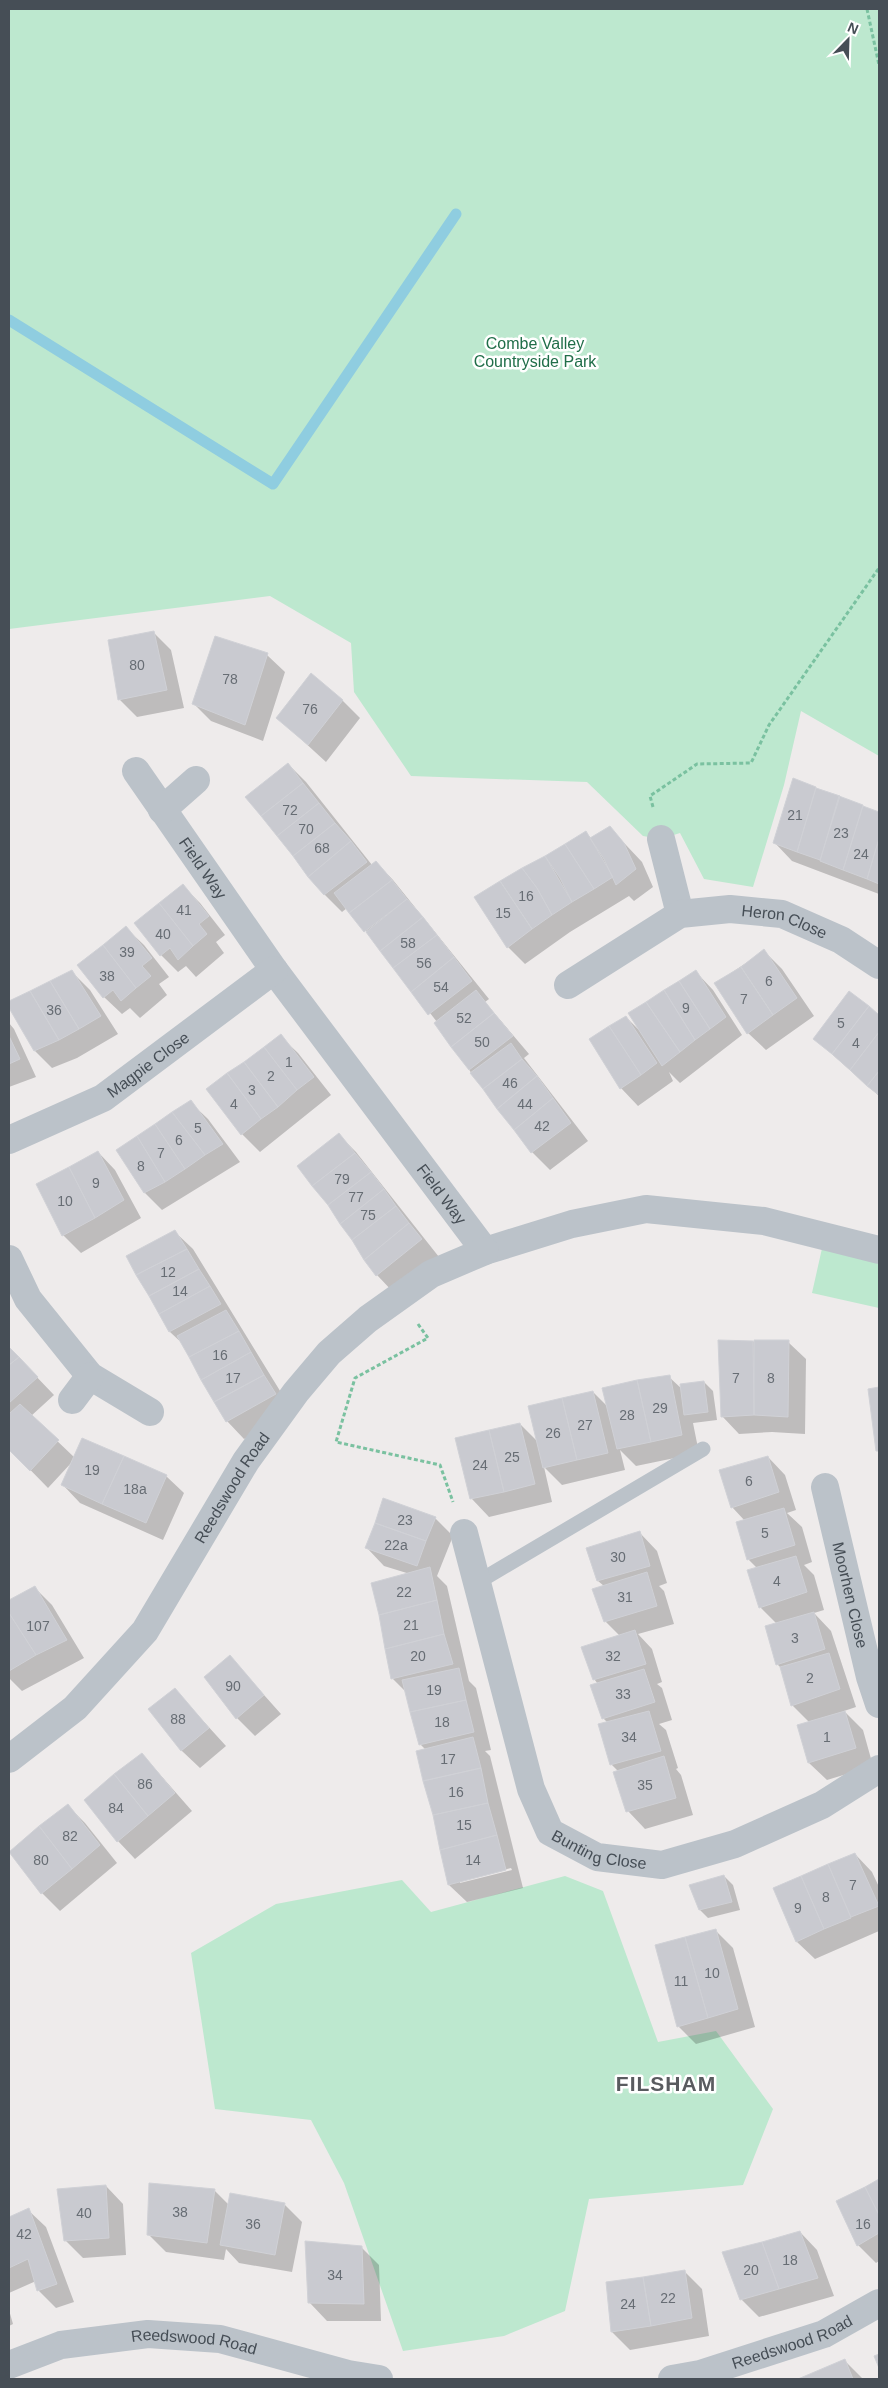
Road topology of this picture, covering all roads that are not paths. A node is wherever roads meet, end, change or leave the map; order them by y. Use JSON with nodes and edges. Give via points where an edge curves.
{"nodes":[{"id":1,"x":136,"y":772,"type":"dead end"},
{"id":2,"x":196,"y":780,"type":"dead end"},
{"id":3,"x":162,"y":810,"type":"junction"},
{"id":4,"x":661,"y":839,"type":"road end"},
{"id":5,"x":680,"y":914,"type":"junction"},
{"id":6,"x":879,"y":965,"type":"edge"},
{"id":7,"x":274,"y":970,"type":"junction"},
{"id":8,"x":568,"y":985,"type":"dead end"},
{"id":9,"x":9,"y":1140,"type":"edge"},
{"id":10,"x":879,"y":1250,"type":"edge"},
{"id":11,"x":486,"y":1251,"type":"junction"},
{"id":12,"x":9,"y":1259,"type":"edge"},
{"id":13,"x":90,"y":1376,"type":"junction"},
{"id":14,"x":72,"y":1400,"type":"dead end"},
{"id":15,"x":150,"y":1412,"type":"dead end"},
{"id":16,"x":703,"y":1449,"type":"dead end"},
{"id":17,"x":825,"y":1487,"type":"dead end"},
{"id":18,"x":464,"y":1533,"type":"road end"},
{"id":19,"x":478,"y":1582,"type":"junction"},
{"id":20,"x":879,"y":1704,"type":"edge"},
{"id":21,"x":9,"y":1759,"type":"edge"},
{"id":22,"x":879,"y":1769,"type":"edge"},
{"id":23,"x":879,"y":2303,"type":"edge"},
{"id":24,"x":9,"y":2365,"type":"edge"},
{"id":25,"x":379,"y":2379,"type":"edge"},
{"id":26,"x":672,"y":2379,"type":"edge"}],
"edges":[{"from":1,"to":3,"type":"street","name":"Field Way"},
{"from":2,"to":3,"type":"street"},
{"from":3,"to":7,"type":"street","name":"Field Way"},
{"from":4,"to":5,"type":"street"},
{"from":5,"to":6,"type":"street","name":"Heron Close","via":[[730,909],[782,914],[841,940]]},
{"from":5,"to":8,"type":"street","name":"Heron Close"},
{"from":7,"to":9,"type":"street","name":"Magpie Close","via":[[104,1098]]},
{"from":7,"to":11,"type":"street","name":"Field Way"},
{"from":10,"to":11,"type":"street","via":[[764,1221],[646,1209],[572,1224]]},
{"from":11,"to":21,"type":"street","name":"Reedswood Road","via":[[431,1274],[368,1319],[329,1354],[296,1392],[246,1461],[145,1631],[75,1708]]},
{"from":12,"to":13,"type":"street","via":[[28,1299]]},
{"from":13,"to":14,"type":"street"},
{"from":13,"to":15,"type":"street"},
{"from":16,"to":19,"type":"lane"},
{"from":17,"to":20,"type":"street","name":"Moorhen Close"},
{"from":18,"to":19,"type":"street","name":"Bunting Close"},
{"from":19,"to":22,"type":"street","name":"Bunting Close","via":[[531,1789],[550,1832],[597,1857],[662,1865],[735,1844],[822,1804]]},
{"from":23,"to":26,"type":"street","name":"Reedswood Road","via":[[824,2334],[700,2374]]},
{"from":24,"to":25,"type":"street","name":"Reedswood Road","via":[[61,2345],[148,2334],[220,2339],[348,2374]]}]}
